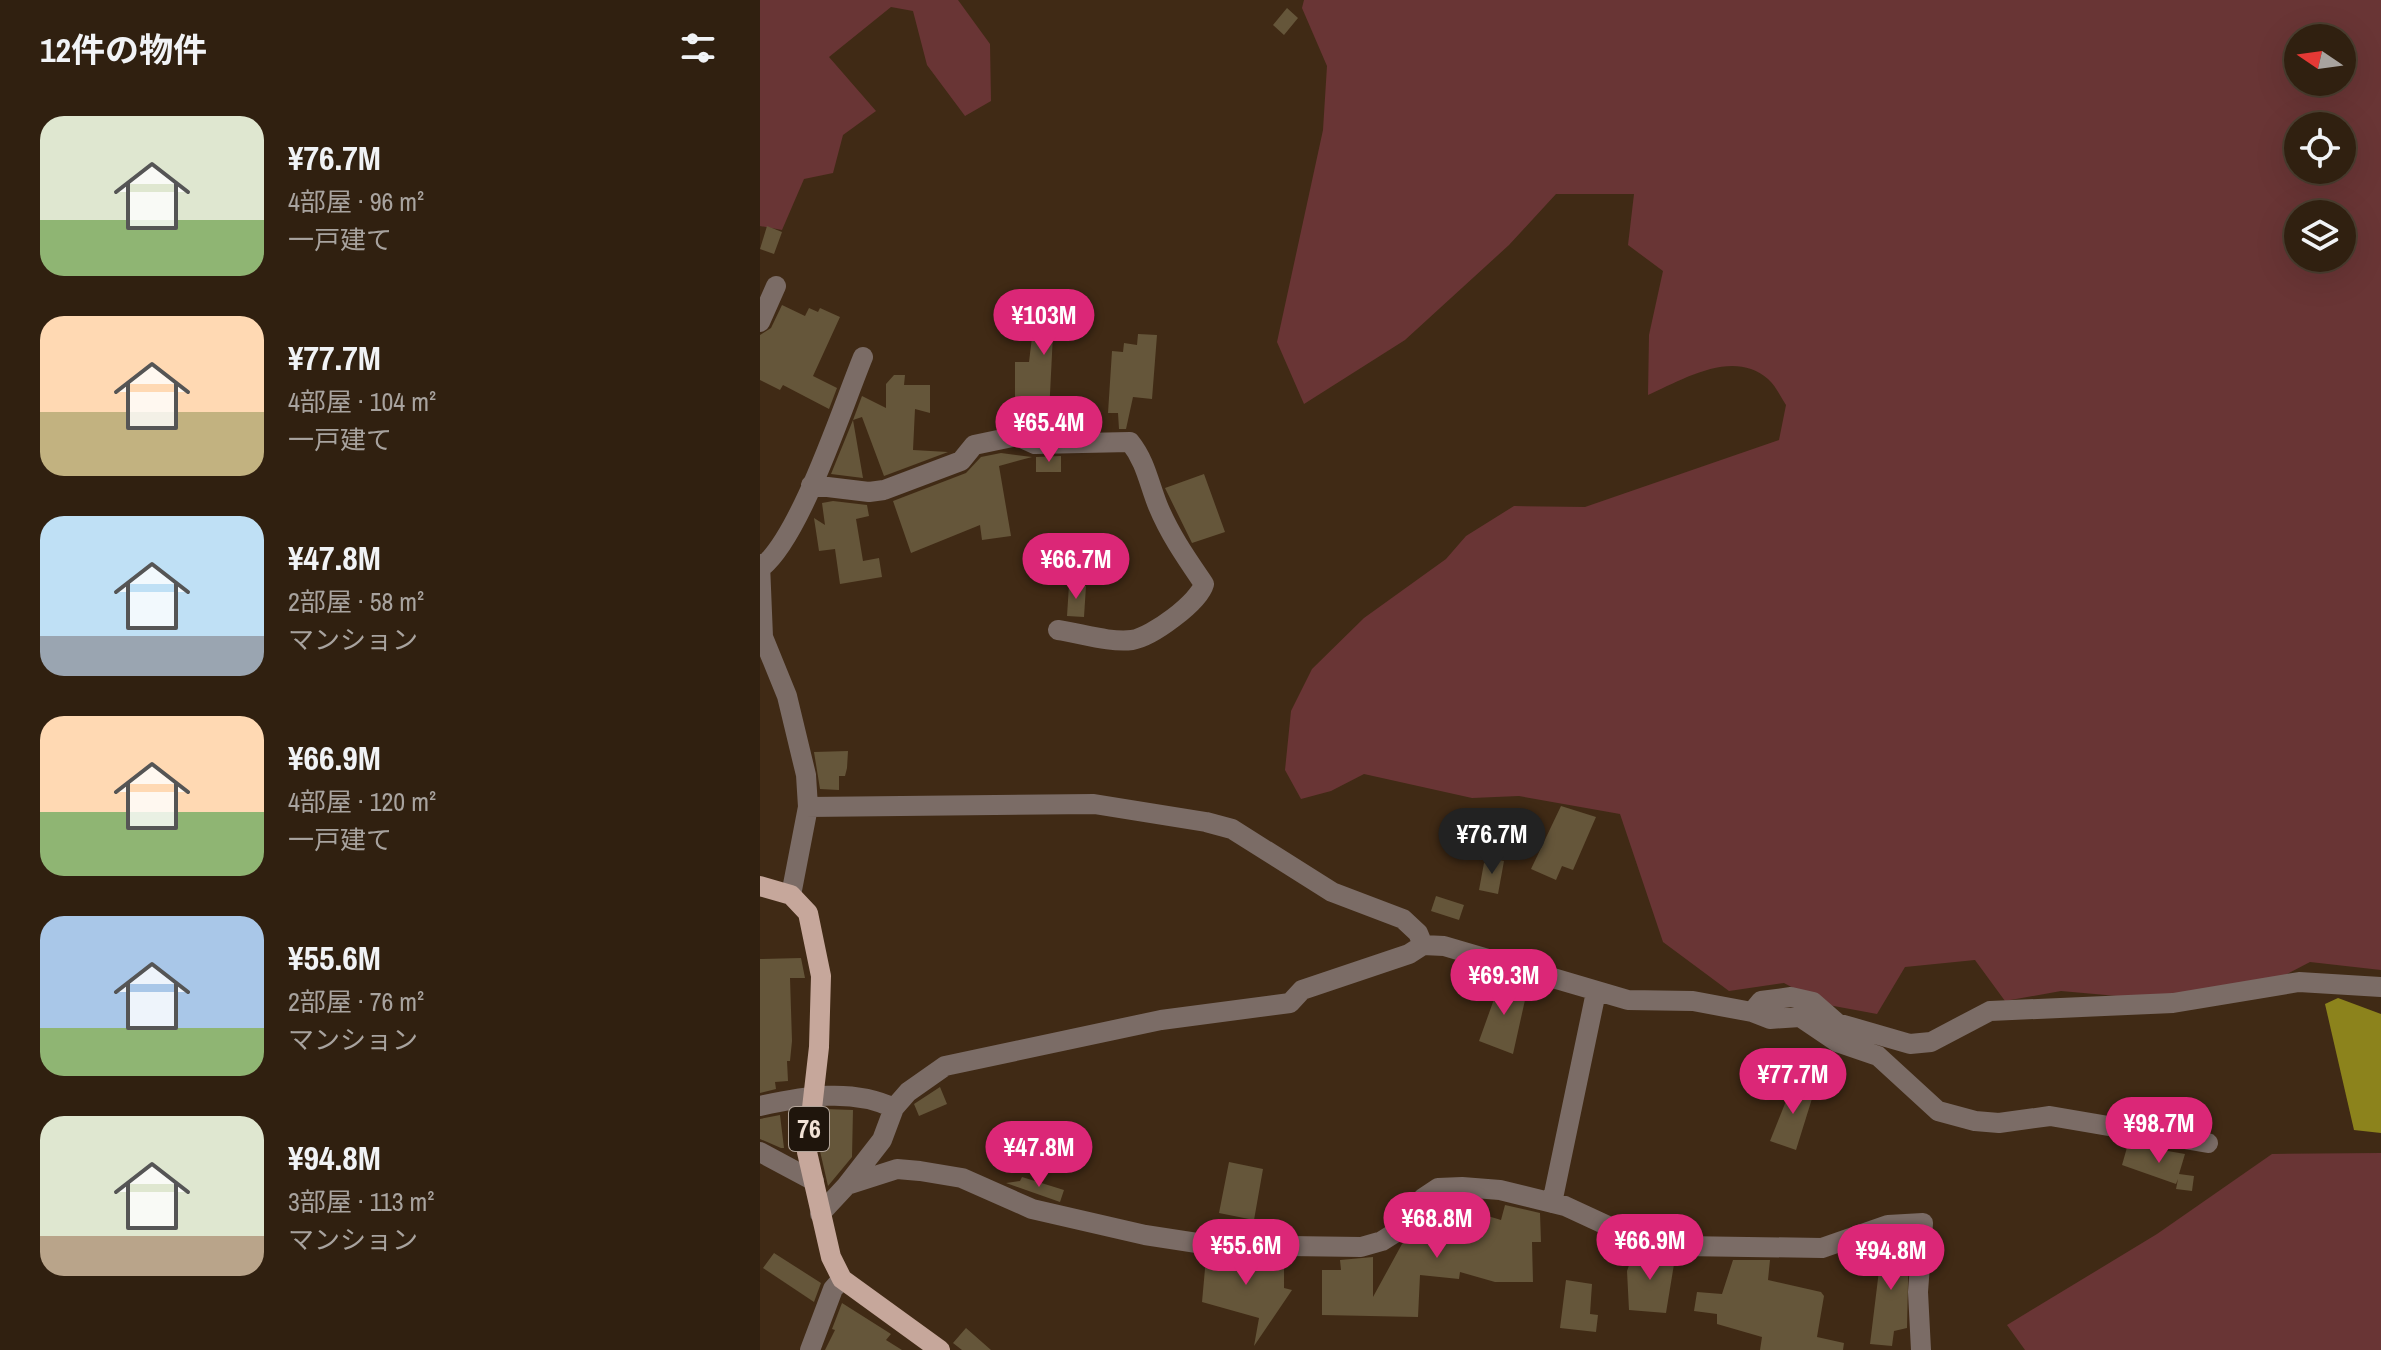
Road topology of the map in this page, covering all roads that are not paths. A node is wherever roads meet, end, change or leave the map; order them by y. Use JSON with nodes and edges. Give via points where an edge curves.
{"nodes":[{"id":1,"x":776,"y":286,"type":"dead end"},
{"id":2,"x":760,"y":322,"type":"edge"},
{"id":3,"x":863,"y":357,"type":"dead end"},
{"id":4,"x":811,"y":485,"type":"junction"},
{"id":5,"x":761,"y":566,"type":"edge"},
{"id":6,"x":1058,"y":630,"type":"dead end"},
{"id":7,"x":761,"y":637,"type":"edge"},
{"id":8,"x":808,"y":807,"type":"junction"},
{"id":9,"x":760,"y":886,"type":"edge"},
{"id":10,"x":791,"y":895,"type":"junction"},
{"id":11,"x":1423,"y":945,"type":"junction"},
{"id":12,"x":2381,"y":987,"type":"edge"},
{"id":13,"x":1596,"y":992,"type":"junction"},
{"id":14,"x":1752,"y":1012,"type":"junction"},
{"id":15,"x":811,"y":1099,"type":"junction"},
{"id":16,"x":760,"y":1106,"type":"edge"},
{"id":17,"x":894,"y":1108,"type":"junction"},
{"id":18,"x":2208,"y":1143,"type":"dead end"},
{"id":19,"x":760,"y":1152,"type":"edge"},
{"id":20,"x":814,"y":1181,"type":"junction"},
{"id":21,"x":847,"y":1185,"type":"junction"},
{"id":22,"x":1552,"y":1203,"type":"junction"},
{"id":23,"x":820,"y":1214,"type":"junction"},
{"id":24,"x":842,"y":1279,"type":"junction"},
{"id":25,"x":810,"y":1350,"type":"edge"},
{"id":26,"x":940,"y":1350,"type":"edge"},
{"id":27,"x":1921,"y":1350,"type":"edge"}],
"edges":[{"from":1,"to":2,"type":"street"},
{"from":3,"to":4,"type":"street"},
{"from":4,"to":5,"type":"street","via":[[778,551]]},
{"from":4,"to":6,"type":"street","via":[[884,490],[961,461],[974,445],[1017,436],[1035,444],[1130,442],[1174,540],[1204,584],[1201,594],[1185,610],[1133,640]]},
{"from":5,"to":7,"type":"street"},
{"from":7,"to":8,"type":"street","via":[[800,739]]},
{"from":8,"to":10,"type":"street"},
{"from":8,"to":11,"type":"street","via":[[1094,804],[1206,822],[1232,829],[1332,892],[1403,919]]},
{"from":9,"to":10,"type":"main road"},
{"from":10,"to":15,"type":"main road","number":"76","via":[[808,913],[821,976]]},
{"from":11,"to":13,"type":"street","via":[[1444,946]]},
{"from":11,"to":17,"type":"street","via":[[1302,990],[1290,1003],[1161,1020],[945,1066]]},
{"from":12,"to":14,"type":"street","via":[[2299,982],[2173,1003],[1990,1011],[1931,1042],[1910,1044],[1837,1023],[1813,1002],[1791,997],[1761,1001]]},
{"from":13,"to":14,"type":"street"},
{"from":13,"to":22,"type":"street"},
{"from":14,"to":18,"type":"street","via":[[1770,1019],[1800,1017],[1837,1042],[1878,1056],[1938,1111],[1999,1123],[2050,1116]]},
{"from":15,"to":16,"type":"street"},
{"from":15,"to":17,"type":"street","via":[[873,1097]]},
{"from":15,"to":20,"type":"main road","number":"76","via":[[807,1152]]},
{"from":17,"to":21,"type":"street","via":[[882,1140]]},
{"from":19,"to":20,"type":"street"},
{"from":20,"to":23,"type":"main road","number":"76"},
{"from":21,"to":22,"type":"street","via":[[897,1169],[920,1171],[962,1178],[1032,1209],[1210,1245],[1361,1247],[1401,1229],[1423,1198],[1438,1188],[1500,1190]]},
{"from":21,"to":23,"type":"street"},
{"from":22,"to":27,"type":"street","via":[[1632,1237],[1682,1246],[1822,1248],[1888,1225],[1923,1223]]},
{"from":23,"to":24,"type":"main road","number":"76"},
{"from":24,"to":25,"type":"street","via":[[833,1289]]},
{"from":24,"to":26,"type":"main road"}]}
